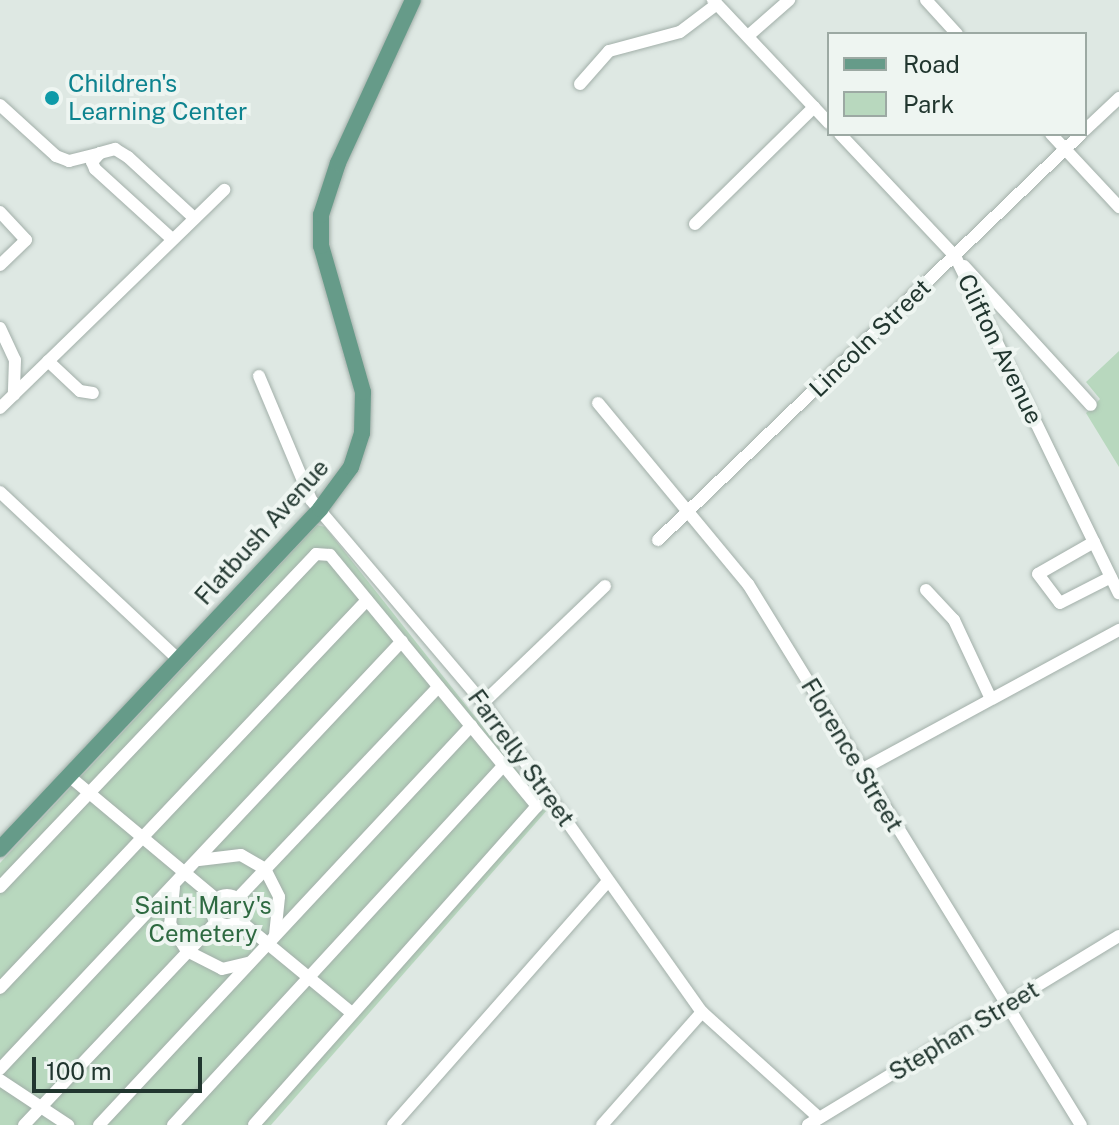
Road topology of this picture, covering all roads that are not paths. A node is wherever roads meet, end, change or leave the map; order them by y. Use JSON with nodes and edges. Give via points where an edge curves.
{"nodes":[{"id":1,"x":413,"y":0,"type":"edge"},
{"id":2,"x":789,"y":0,"type":"edge"},
{"id":3,"x":926,"y":0,"type":"edge"},
{"id":4,"x":715,"y":2,"type":"edge"},
{"id":5,"x":955,"y":32,"type":"edge"},
{"id":6,"x":748,"y":36,"type":"junction"},
{"id":7,"x":580,"y":84,"type":"dead end"},
{"id":8,"x":1119,"y":98,"type":"edge"},
{"id":9,"x":0,"y":105,"type":"edge"},
{"id":10,"x":814,"y":107,"type":"junction"},
{"id":11,"x":827,"y":121,"type":"edge"},
{"id":12,"x":1087,"y":128,"type":"edge"},
{"id":13,"x":842,"y":136,"type":"edge"},
{"id":14,"x":1053,"y":136,"type":"edge"},
{"id":15,"x":1079,"y":136,"type":"edge"},
{"id":16,"x":1065,"y":149,"type":"junction"},
{"id":17,"x":100,"y":153,"type":"junction"},
{"id":18,"x":224,"y":190,"type":"dead end"},
{"id":19,"x":1119,"y":207,"type":"edge"},
{"id":20,"x":0,"y":212,"type":"edge"},
{"id":21,"x":193,"y":217,"type":"junction"},
{"id":22,"x":695,"y":224,"type":"dead end"},
{"id":23,"x":172,"y":239,"type":"junction"},
{"id":24,"x":955,"y":256,"type":"junction"},
{"id":25,"x":0,"y":265,"type":"edge"},
{"id":26,"x":0,"y":328,"type":"edge"},
{"id":27,"x":48,"y":361,"type":"junction"},
{"id":28,"x":259,"y":376,"type":"dead end"},
{"id":29,"x":93,"y":393,"type":"dead end"},
{"id":30,"x":14,"y":395,"type":"junction"},
{"id":31,"x":598,"y":403,"type":"dead end"},
{"id":32,"x":1091,"y":405,"type":"dead end"},
{"id":33,"x":0,"y":408,"type":"edge"},
{"id":34,"x":0,"y":492,"type":"edge"},
{"id":35,"x":320,"y":509,"type":"junction"},
{"id":36,"x":689,"y":511,"type":"junction"},
{"id":37,"x":658,"y":540,"type":"dead end"},
{"id":38,"x":1094,"y":542,"type":"junction"},
{"id":39,"x":1111,"y":577,"type":"junction"},
{"id":40,"x":605,"y":586,"type":"dead end"},
{"id":41,"x":926,"y":590,"type":"dead end"},
{"id":42,"x":1119,"y":593,"type":"edge"},
{"id":43,"x":367,"y":600,"type":"junction"},
{"id":44,"x":1119,"y":630,"type":"edge"},
{"id":45,"x":402,"y":641,"type":"junction"},
{"id":46,"x":178,"y":659,"type":"junction"},
{"id":47,"x":438,"y":687,"type":"junction"},
{"id":48,"x":990,"y":697,"type":"junction"},
{"id":49,"x":483,"y":703,"type":"junction"},
{"id":50,"x":471,"y":726,"type":"junction"},
{"id":51,"x":504,"y":765,"type":"junction"},
{"id":52,"x":861,"y":770,"type":"junction"},
{"id":53,"x":69,"y":776,"type":"junction"},
{"id":54,"x":89,"y":793,"type":"junction"},
{"id":55,"x":140,"y":837,"type":"junction"},
{"id":56,"x":0,"y":849,"type":"edge"},
{"id":57,"x":265,"y":869,"type":"junction"},
{"id":58,"x":183,"y":875,"type":"junction"},
{"id":59,"x":607,"y":882,"type":"junction"},
{"id":60,"x":0,"y":887,"type":"edge"},
{"id":61,"x":238,"y":898,"type":"junction"},
{"id":62,"x":216,"y":899,"type":"junction"},
{"id":63,"x":239,"y":920,"type":"junction"},
{"id":64,"x":217,"y":921,"type":"junction"},
{"id":65,"x":1119,"y":936,"type":"edge"},
{"id":66,"x":271,"y":941,"type":"junction"},
{"id":67,"x":187,"y":951,"type":"junction"},
{"id":68,"x":254,"y":959,"type":"junction"},
{"id":69,"x":309,"y":978,"type":"junction"},
{"id":70,"x":0,"y":988,"type":"edge"},
{"id":71,"x":1007,"y":1006,"type":"junction"},
{"id":72,"x":702,"y":1012,"type":"junction"},
{"id":73,"x":352,"y":1013,"type":"junction"},
{"id":74,"x":0,"y":1069,"type":"edge"},
{"id":75,"x":0,"y":1080,"type":"edge"},
{"id":76,"x":41,"y":1106,"type":"junction"},
{"id":77,"x":812,"y":1122,"type":"edge"},
{"id":78,"x":24,"y":1125,"type":"edge"},
{"id":79,"x":68,"y":1125,"type":"edge"},
{"id":80,"x":99,"y":1125,"type":"edge"},
{"id":81,"x":173,"y":1125,"type":"edge"},
{"id":82,"x":254,"y":1125,"type":"edge"},
{"id":83,"x":393,"y":1125,"type":"edge"},
{"id":84,"x":602,"y":1125,"type":"edge"},
{"id":85,"x":1081,"y":1125,"type":"edge"}],
"edges":[{"from":1,"to":35,"type":"main road","name":"Flatbush Avenue","via":[[338,163],[321,215],[321,246],[355,352],[364,412],[355,459]]},
{"from":2,"to":6,"type":"street"},
{"from":3,"to":5,"type":"street"},
{"from":4,"to":6,"type":"street"},
{"from":4,"to":7,"type":"street","via":[[680,32],[609,51]]},
{"from":6,"to":10,"type":"street"},
{"from":8,"to":12,"type":"street","name":"Lincoln Street"},
{"from":9,"to":17,"type":"street","via":[[56,156],[69,161]]},
{"from":10,"to":11,"type":"street"},
{"from":10,"to":22,"type":"street"},
{"from":13,"to":24,"type":"street","name":"Clifton Avenue"},
{"from":14,"to":16,"type":"street"},
{"from":15,"to":16,"type":"street","name":"Lincoln Street"},
{"from":16,"to":19,"type":"street"},
{"from":16,"to":24,"type":"street","name":"Lincoln Street"},
{"from":17,"to":21,"type":"street","via":[[115,149],[128,157]]},
{"from":17,"to":23,"type":"street","via":[[92,162],[95,169]]},
{"from":18,"to":21,"type":"street"},
{"from":20,"to":25,"type":"street","via":[[26,240]]},
{"from":21,"to":23,"type":"street"},
{"from":23,"to":27,"type":"street"},
{"from":24,"to":32,"type":"street"},
{"from":24,"to":36,"type":"street","name":"Lincoln Street"},
{"from":24,"to":38,"type":"street","name":"Clifton Avenue"},
{"from":26,"to":30,"type":"street","via":[[15,360]]},
{"from":27,"to":29,"type":"street","via":[[80,391]]},
{"from":27,"to":30,"type":"street"},
{"from":28,"to":35,"type":"street","name":"Farrelly Street","via":[[311,500]]},
{"from":30,"to":33,"type":"street"},
{"from":31,"to":36,"type":"street","name":"Florence Street"},
{"from":34,"to":46,"type":"street"},
{"from":35,"to":46,"type":"main road","name":"Flatbush Avenue"},
{"from":35,"to":49,"type":"street","name":"Farrelly Street"},
{"from":36,"to":37,"type":"street","name":"Lincoln Street"},
{"from":36,"to":52,"type":"street","name":"Florence Street","via":[[748,584]]},
{"from":38,"to":39,"type":"street","name":"Clifton Avenue"},
{"from":38,"to":39,"type":"street","via":[[1038,574],[1060,603]]},
{"from":39,"to":42,"type":"street","name":"Clifton Avenue"},
{"from":40,"to":49,"type":"street"},
{"from":41,"to":48,"type":"street","via":[[954,620]]},
{"from":43,"to":45,"type":"street"},
{"from":43,"to":54,"type":"street","via":[[330,555],[311,557]]},
{"from":43,"to":55,"type":"street"},
{"from":44,"to":48,"type":"street"},
{"from":45,"to":47,"type":"street"},
{"from":45,"to":58,"type":"street"},
{"from":46,"to":53,"type":"main road","name":"Flatbush Avenue"},
{"from":47,"to":50,"type":"street"},
{"from":47,"to":57,"type":"street"},
{"from":48,"to":52,"type":"street"},
{"from":49,"to":59,"type":"street","name":"Farrelly Street"},
{"from":50,"to":51,"type":"street"},
{"from":50,"to":66,"type":"street"},
{"from":51,"to":69,"type":"street"},
{"from":51,"to":73,"type":"street","via":[[537,806]]},
{"from":52,"to":71,"type":"street","name":"Florence Street"},
{"from":53,"to":54,"type":"street"},
{"from":53,"to":56,"type":"main road","name":"Flatbush Avenue"},
{"from":54,"to":55,"type":"street"},
{"from":54,"to":60,"type":"street"},
{"from":55,"to":58,"type":"street"},
{"from":55,"to":70,"type":"street"},
{"from":57,"to":58,"type":"street","via":[[241,855],[220,854]]},
{"from":57,"to":61,"type":"street"},
{"from":57,"to":66,"type":"street","via":[[280,908]]},
{"from":58,"to":62,"type":"street"},
{"from":58,"to":67,"type":"street","via":[[170,924]]},
{"from":58,"to":74,"type":"street"},
{"from":59,"to":72,"type":"street","name":"Farrelly Street"},
{"from":59,"to":83,"type":"street"},
{"from":61,"to":62,"type":"street","via":[[227,894]]},
{"from":61,"to":63,"type":"street","via":[[243,909]]},
{"from":62,"to":64,"type":"street","via":[[212,911]]},
{"from":63,"to":64,"type":"street","via":[[228,925]]},
{"from":63,"to":66,"type":"street"},
{"from":64,"to":67,"type":"street"},
{"from":65,"to":71,"type":"street","name":"Stephan Street"},
{"from":66,"to":68,"type":"street"},
{"from":66,"to":69,"type":"street"},
{"from":67,"to":68,"type":"street","via":[[222,969],[237,969]]},
{"from":67,"to":76,"type":"street"},
{"from":68,"to":80,"type":"street"},
{"from":69,"to":73,"type":"street"},
{"from":69,"to":81,"type":"street"},
{"from":71,"to":77,"type":"street","name":"Stephan Street"},
{"from":71,"to":85,"type":"street","name":"Florence Street"},
{"from":72,"to":77,"type":"street","name":"Farrelly Street"},
{"from":72,"to":84,"type":"street"},
{"from":73,"to":82,"type":"street"},
{"from":75,"to":76,"type":"street"},
{"from":76,"to":78,"type":"street"},
{"from":76,"to":79,"type":"street"}]}
